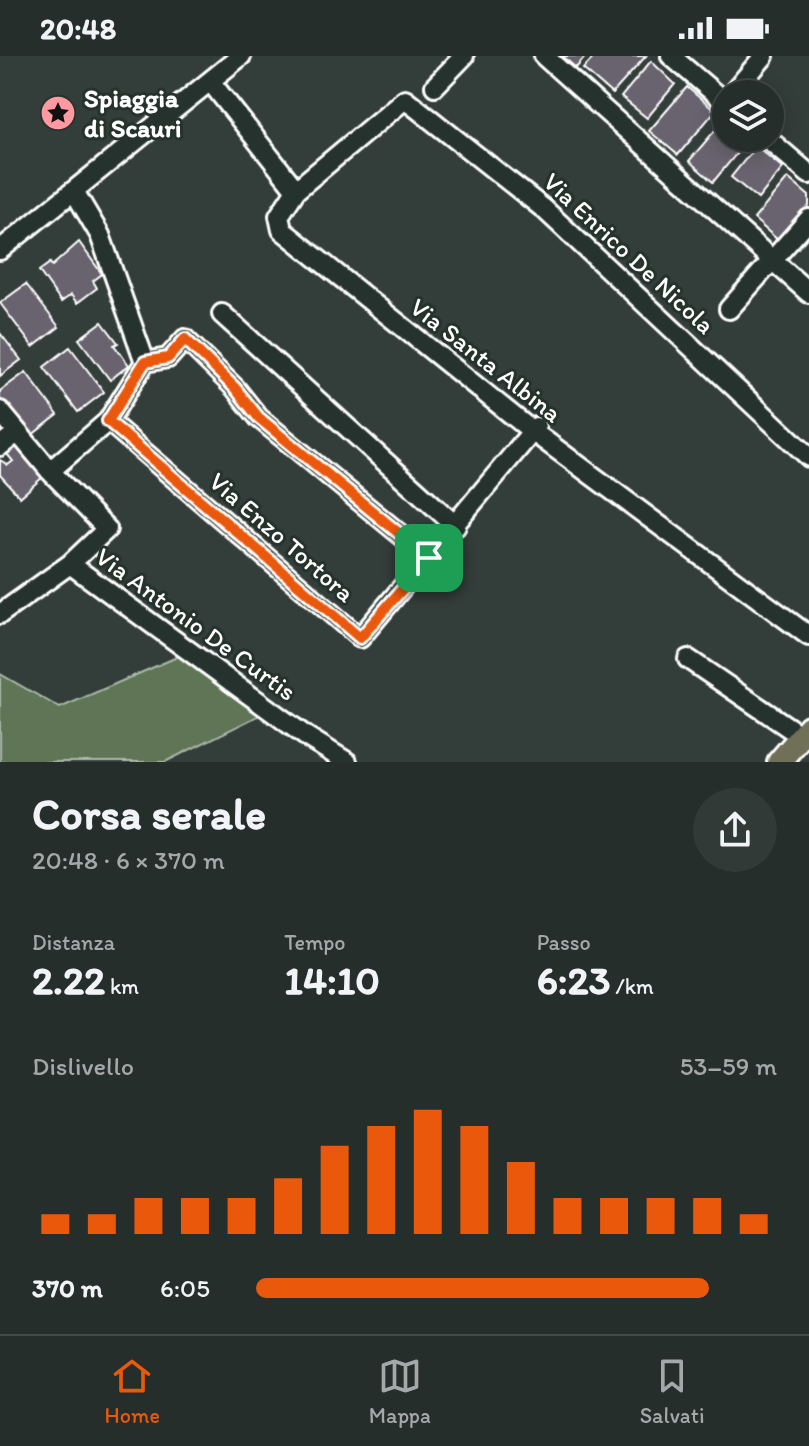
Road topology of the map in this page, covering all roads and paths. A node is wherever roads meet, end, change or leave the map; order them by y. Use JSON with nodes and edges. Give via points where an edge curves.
{"nodes":[{"id":1,"x":241,"y":56,"type":"edge"},
{"id":2,"x":464,"y":56,"type":"edge"},
{"id":3,"x":544,"y":56,"type":"edge"},
{"id":4,"x":671,"y":56,"type":"edge"},
{"id":5,"x":764,"y":56,"type":"edge"},
{"id":6,"x":744,"y":80,"type":"edge"},
{"id":7,"x":210,"y":81,"type":"junction"},
{"id":8,"x":435,"y":86,"type":"dead end"},
{"id":9,"x":712,"y":90,"type":"edge"},
{"id":10,"x":783,"y":152,"type":"edge"},
{"id":11,"x":809,"y":174,"type":"edge"},
{"id":12,"x":296,"y":190,"type":"junction"},
{"id":13,"x":74,"y":191,"type":"junction"},
{"id":14,"x":809,"y":219,"type":"edge"},
{"id":15,"x":0,"y":250,"type":"edge"},
{"id":16,"x":773,"y":259,"type":"junction"},
{"id":17,"x":809,"y":293,"type":"edge"},
{"id":18,"x":729,"y":309,"type":"dead end"},
{"id":19,"x":222,"y":314,"type":"dead end"},
{"id":20,"x":145,"y":362,"type":"junction"},
{"id":21,"x":0,"y":411,"type":"edge"},
{"id":22,"x":108,"y":421,"type":"junction"},
{"id":23,"x":534,"y":429,"type":"junction"},
{"id":24,"x":17,"y":433,"type":"junction"},
{"id":25,"x":0,"y":446,"type":"edge"},
{"id":26,"x":809,"y":457,"type":"edge"},
{"id":27,"x":50,"y":471,"type":"junction"},
{"id":28,"x":456,"y":526,"type":"junction"},
{"id":29,"x":429,"y":558,"type":"junction"},
{"id":30,"x":70,"y":564,"type":"junction"},
{"id":31,"x":0,"y":614,"type":"edge"},
{"id":32,"x":809,"y":636,"type":"edge"},
{"id":33,"x":688,"y":659,"type":"dead end"},
{"id":34,"x":805,"y":732,"type":"edge"},
{"id":35,"x":781,"y":761,"type":"edge"},
{"id":36,"x":347,"y":762,"type":"edge"}],
"edges":[{"from":1,"to":7,"type":"street"},
{"from":2,"to":8,"type":"street"},
{"from":3,"to":16,"type":"street"},
{"from":4,"to":9,"type":"street"},
{"from":5,"to":6,"type":"street"},
{"from":7,"to":12,"type":"street"},
{"from":7,"to":13,"type":"street"},
{"from":10,"to":11,"type":"street"},
{"from":12,"to":23,"type":"street","name":"Via Santa Albina","via":[[279,216],[282,230]]},
{"from":12,"to":26,"type":"street","name":"Via Enrico De Nicola","via":[[405,99],[544,209]]},
{"from":13,"to":15,"type":"street"},
{"from":13,"to":20,"type":"street","via":[[100,235]]},
{"from":14,"to":16,"type":"street"},
{"from":16,"to":17,"type":"street"},
{"from":16,"to":18,"type":"street"},
{"from":19,"to":28,"type":"street"},
{"from":20,"to":22,"type":"street"},
{"from":20,"to":29,"type":"street","via":[[168,358],[185,339],[259,418]]},
{"from":21,"to":24,"type":"street","name":"Via Antonio De Curtis"},
{"from":22,"to":27,"type":"street"},
{"from":22,"to":29,"type":"street","name":"Via Enzo Tortora","via":[[360,638]]},
{"from":23,"to":28,"type":"street","name":"Via Enzo Tortora"},
{"from":23,"to":32,"type":"street","name":"Via Santa Albina"},
{"from":24,"to":25,"type":"street"},
{"from":24,"to":27,"type":"street","name":"Via Antonio De Curtis"},
{"from":27,"to":30,"type":"street","name":"Via Antonio De Curtis","via":[[107,529]]},
{"from":28,"to":29,"type":"street","name":"Via Enzo Tortora"},
{"from":30,"to":31,"type":"street"},
{"from":30,"to":36,"type":"street","name":"Via Antonio De Curtis"},
{"from":33,"to":34,"type":"street"},
{"from":34,"to":35,"type":"main road"}]}
